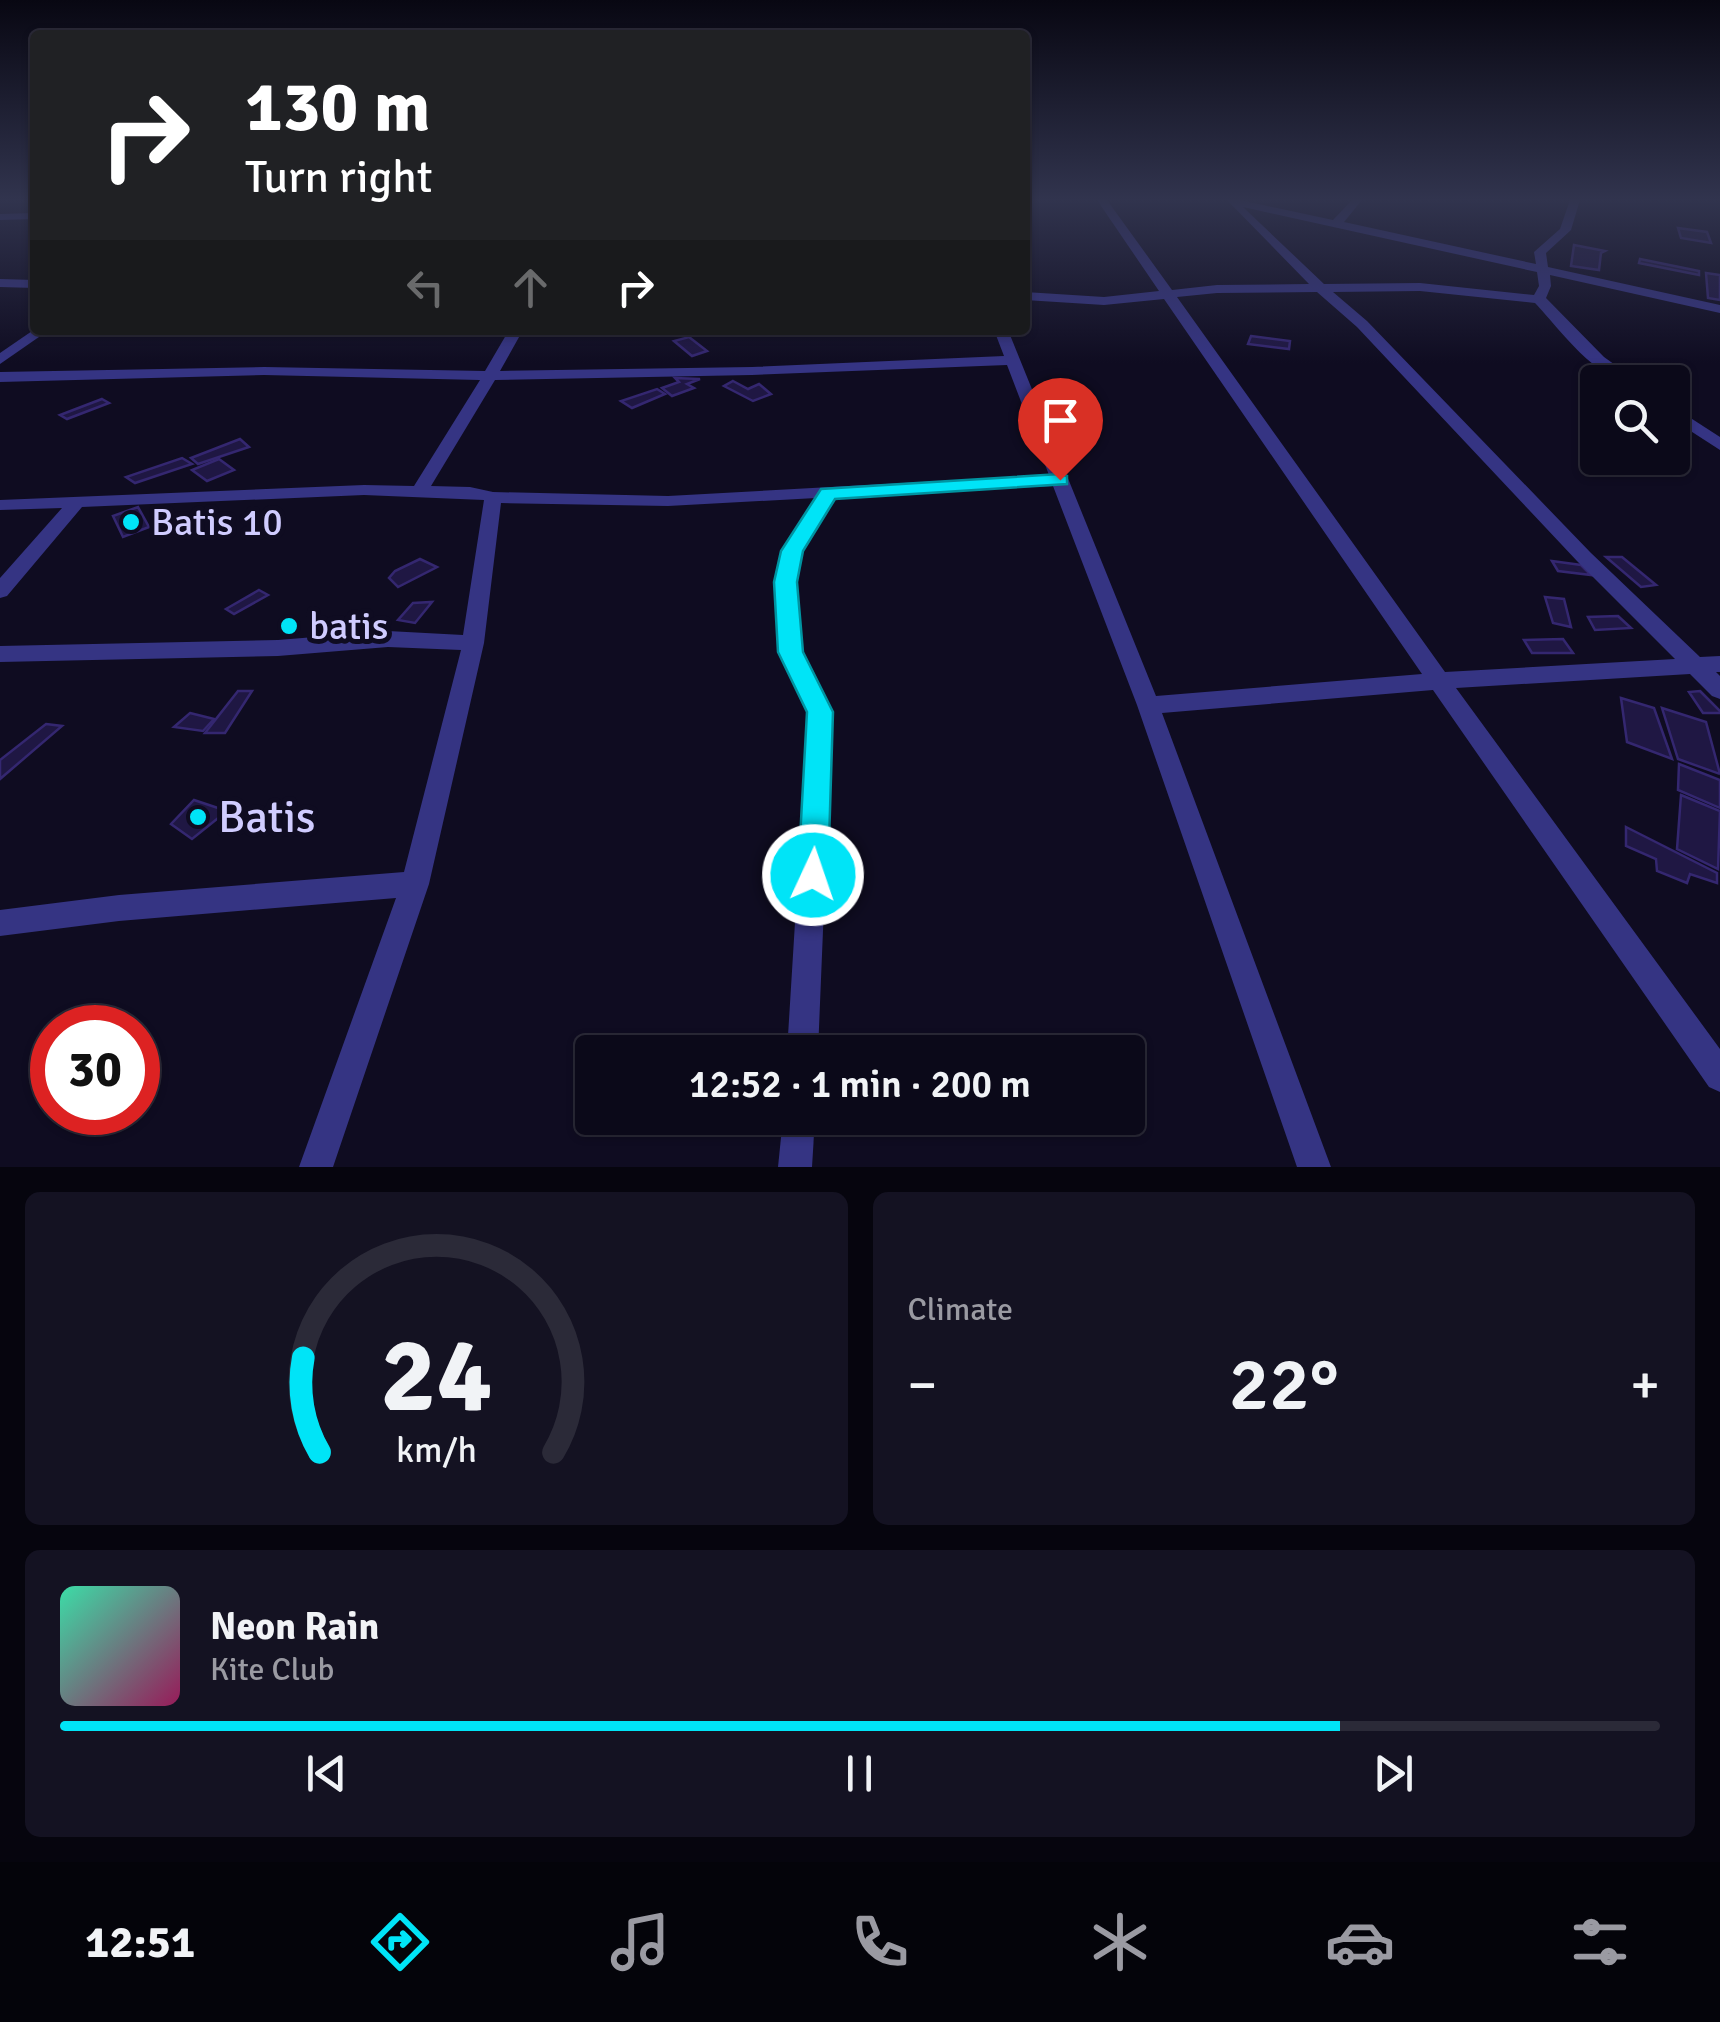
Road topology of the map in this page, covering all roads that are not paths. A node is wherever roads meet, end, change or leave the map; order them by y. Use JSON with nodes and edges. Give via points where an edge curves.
{"nodes":[{"id":1,"x":1141,"y":254,"type":"edge"},
{"id":2,"x":1284,"y":254,"type":"edge"},
{"id":3,"x":1472,"y":254,"type":"edge"},
{"id":4,"x":1540,"y":254,"type":"edge"},
{"id":5,"x":1541,"y":270,"type":"junction"},
{"id":6,"x":0,"y":283,"type":"edge"},
{"id":7,"x":30,"y":284,"type":"edge"},
{"id":8,"x":1318,"y":287,"type":"junction"},
{"id":9,"x":1168,"y":292,"type":"junction"},
{"id":10,"x":1030,"y":296,"type":"edge"},
{"id":11,"x":1539,"y":299,"type":"junction"},
{"id":12,"x":1720,"y":309,"type":"edge"},
{"id":13,"x":35,"y":335,"type":"edge"},
{"id":14,"x":513,"y":335,"type":"edge"},
{"id":15,"x":1003,"y":335,"type":"edge"},
{"id":16,"x":0,"y":360,"type":"edge"},
{"id":17,"x":1012,"y":360,"type":"junction"},
{"id":18,"x":1606,"y":365,"type":"edge"},
{"id":19,"x":490,"y":373,"type":"junction"},
{"id":20,"x":0,"y":377,"type":"edge"},
{"id":21,"x":1690,"y":424,"type":"edge"},
{"id":22,"x":1720,"y":446,"type":"edge"},
{"id":23,"x":1060,"y":480,"type":"junction"},
{"id":24,"x":419,"y":490,"type":"junction"},
{"id":25,"x":828,"y":494,"type":"junction"},
{"id":26,"x":493,"y":498,"type":"junction"},
{"id":27,"x":76,"y":503,"type":"junction"},
{"id":28,"x":0,"y":505,"type":"edge"},
{"id":29,"x":0,"y":590,"type":"edge"},
{"id":30,"x":473,"y":643,"type":"junction"},
{"id":31,"x":0,"y":654,"type":"edge"},
{"id":32,"x":1720,"y":664,"type":"edge"},
{"id":33,"x":1691,"y":666,"type":"junction"},
{"id":34,"x":1439,"y":681,"type":"junction"},
{"id":35,"x":1720,"y":690,"type":"edge"},
{"id":36,"x":1148,"y":705,"type":"junction"},
{"id":37,"x":414,"y":884,"type":"junction"},
{"id":38,"x":0,"y":923,"type":"edge"},
{"id":39,"x":804,"y":1035,"type":"edge"},
{"id":40,"x":1720,"y":1076,"type":"edge"},
{"id":41,"x":798,"y":1135,"type":"edge"},
{"id":42,"x":316,"y":1167,"type":"edge"},
{"id":43,"x":796,"y":1167,"type":"edge"},
{"id":44,"x":1314,"y":1167,"type":"edge"}],
"edges":[{"from":1,"to":9,"type":"street"},
{"from":2,"to":8,"type":"street"},
{"from":3,"to":5,"type":"street"},
{"from":4,"to":5,"type":"street"},
{"from":5,"to":11,"type":"street","via":[[1545,286]]},
{"from":5,"to":12,"type":"street"},
{"from":6,"to":7,"type":"street"},
{"from":8,"to":9,"type":"street"},
{"from":8,"to":11,"type":"street","via":[[1420,287]]},
{"from":8,"to":33,"type":"street","via":[[1362,324]]},
{"from":9,"to":10,"type":"street","via":[[1104,301]]},
{"from":9,"to":34,"type":"street"},
{"from":11,"to":18,"type":"street"},
{"from":13,"to":16,"type":"street"},
{"from":14,"to":19,"type":"street"},
{"from":15,"to":17,"type":"street"},
{"from":17,"to":19,"type":"street"},
{"from":17,"to":23,"type":"street"},
{"from":19,"to":20,"type":"street"},
{"from":19,"to":24,"type":"street"},
{"from":21,"to":22,"type":"street"},
{"from":23,"to":25,"type":"street"},
{"from":23,"to":36,"type":"street"},
{"from":24,"to":26,"type":"street"},
{"from":24,"to":27,"type":"street"},
{"from":25,"to":26,"type":"street"},
{"from":25,"to":39,"type":"street","via":[[792,551],[786,582],[790,652],[820,712]]},
{"from":26,"to":30,"type":"street"},
{"from":27,"to":28,"type":"street"},
{"from":27,"to":29,"type":"street"},
{"from":30,"to":31,"type":"street","via":[[388,639]]},
{"from":30,"to":37,"type":"street"},
{"from":32,"to":33,"type":"street"},
{"from":33,"to":34,"type":"street"},
{"from":33,"to":35,"type":"street"},
{"from":34,"to":36,"type":"street"},
{"from":34,"to":40,"type":"street"},
{"from":36,"to":44,"type":"street"},
{"from":37,"to":38,"type":"street"},
{"from":37,"to":42,"type":"street"},
{"from":41,"to":43,"type":"street"}]}
